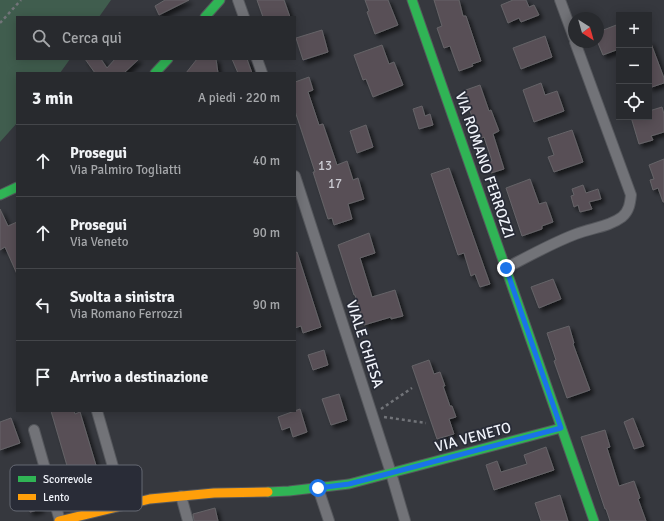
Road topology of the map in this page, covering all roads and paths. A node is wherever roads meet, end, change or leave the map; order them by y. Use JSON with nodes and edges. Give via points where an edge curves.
{"nodes":[{"id":1,"x":21,"y":0,"type":"edge"},
{"id":2,"x":220,"y":0,"type":"edge"},
{"id":3,"x":238,"y":0,"type":"edge"},
{"id":4,"x":412,"y":0,"type":"edge"},
{"id":5,"x":560,"y":0,"type":"edge"},
{"id":6,"x":206,"y":16,"type":"edge"},
{"id":7,"x":244,"y":16,"type":"edge"},
{"id":8,"x":568,"y":22,"type":"edge"},
{"id":9,"x":0,"y":23,"type":"edge"},
{"id":10,"x":577,"y":48,"type":"edge"},
{"id":11,"x":167,"y":60,"type":"edge"},
{"id":12,"x":257,"y":60,"type":"edge"},
{"id":13,"x":156,"y":72,"type":"edge"},
{"id":14,"x":262,"y":72,"type":"edge"},
{"id":15,"x":296,"y":179,"type":"edge"},
{"id":16,"x":16,"y":187,"type":"edge"},
{"id":17,"x":0,"y":195,"type":"edge"},
{"id":18,"x":506,"y":268,"type":"junction"},
{"id":19,"x":412,"y":388,"type":"dead end"},
{"id":20,"x":97,"y":412,"type":"edge"},
{"id":21,"x":372,"y":415,"type":"junction"},
{"id":22,"x":426,"y":423,"type":"dead end"},
{"id":23,"x":561,"y":428,"type":"junction"},
{"id":24,"x":34,"y":430,"type":"dead end"},
{"id":25,"x":44,"y":465,"type":"edge"},
{"id":26,"x":113,"y":465,"type":"edge"},
{"id":27,"x":391,"y":473,"type":"junction"},
{"id":28,"x":318,"y":488,"type":"junction"},
{"id":29,"x":181,"y":496,"type":"junction"},
{"id":30,"x":142,"y":501,"type":"edge"},
{"id":31,"x":57,"y":511,"type":"edge"},
{"id":32,"x":100,"y":511,"type":"edge"},
{"id":33,"x":60,"y":521,"type":"edge"},
{"id":34,"x":188,"y":521,"type":"edge"},
{"id":35,"x":329,"y":521,"type":"edge"},
{"id":36,"x":405,"y":521,"type":"edge"},
{"id":37,"x":594,"y":521,"type":"edge"}],
"edges":[{"from":1,"to":9,"type":"path"},
{"from":2,"to":6,"type":"street"},
{"from":3,"to":7,"type":"street"},
{"from":4,"to":18,"type":"street","name":"VIA ROMANO FERROZZI"},
{"from":5,"to":8,"type":"street"},
{"from":10,"to":18,"type":"street","via":[[631,195],[630,207],[611,223],[576,234]]},
{"from":11,"to":13,"type":"street"},
{"from":12,"to":14,"type":"street"},
{"from":15,"to":21,"type":"street","name":"VIALE CHIESA"},
{"from":16,"to":17,"type":"street"},
{"from":18,"to":23,"type":"street","name":"VIA ROMANO FERROZZI"},
{"from":19,"to":21,"type":"path"},
{"from":20,"to":26,"type":"street"},
{"from":21,"to":22,"type":"path"},
{"from":21,"to":27,"type":"street","name":"VIALE CHIESA"},
{"from":23,"to":27,"type":"street","name":"VIA VENETO"},
{"from":23,"to":37,"type":"street","name":"VIA ROMANO FERROZZI"},
{"from":24,"to":25,"type":"street"},
{"from":27,"to":28,"type":"street","name":"VIA VENETO","via":[[349,484]]},
{"from":27,"to":36,"type":"street","name":"VIALE CHIESA"},
{"from":28,"to":29,"type":"street","name":"VIA VENETO"},
{"from":28,"to":35,"type":"street"},
{"from":29,"to":30,"type":"street","name":"VIA VENETO"},
{"from":29,"to":34,"type":"street"},
{"from":31,"to":33,"type":"street"},
{"from":32,"to":33,"type":"street","name":"VIA VENETO"}]}
